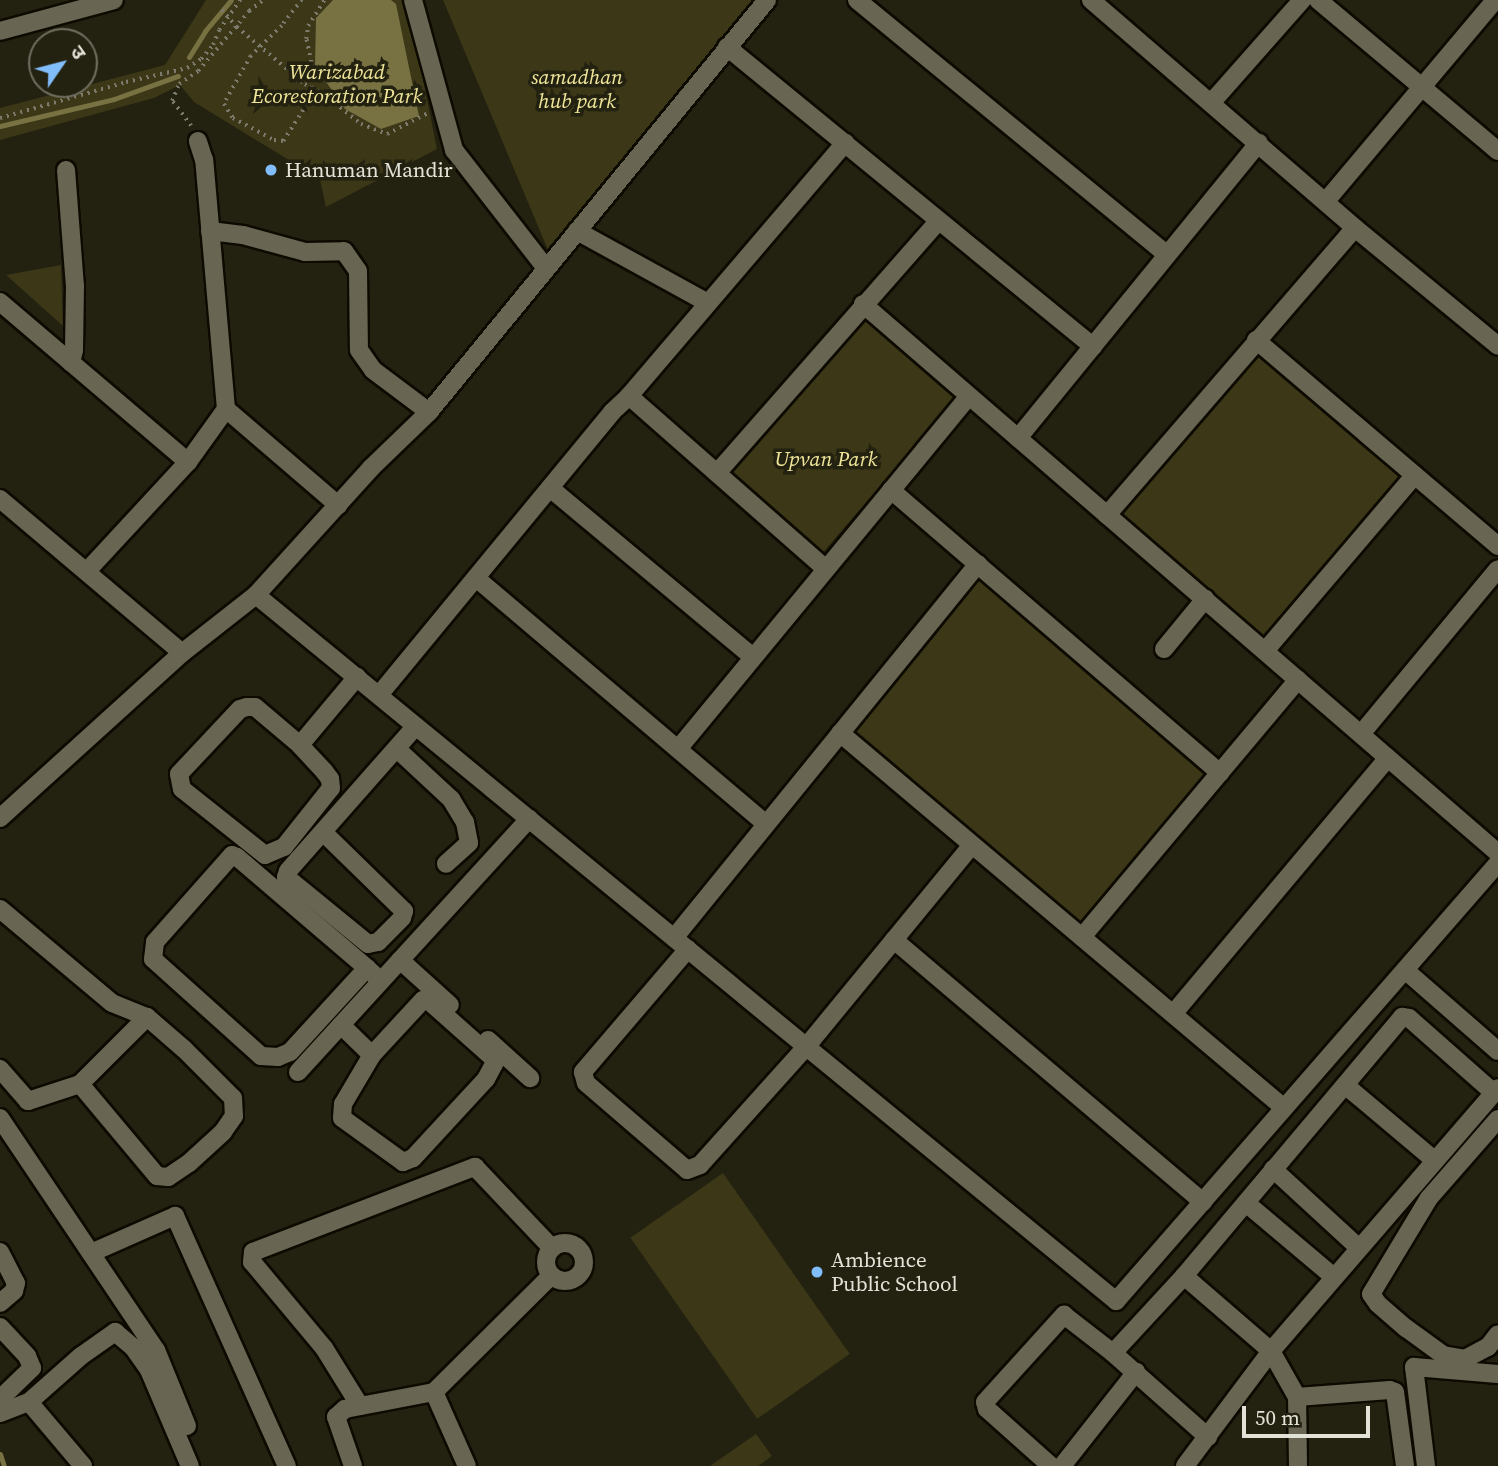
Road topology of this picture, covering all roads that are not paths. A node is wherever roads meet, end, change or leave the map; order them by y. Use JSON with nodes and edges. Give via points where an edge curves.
{"nodes":[{"id":1,"x":114,"y":0,"type":"edge"},
{"id":2,"x":413,"y":0,"type":"edge"},
{"id":3,"x":767,"y":0,"type":"edge"},
{"id":4,"x":857,"y":0,"type":"edge"},
{"id":5,"x":1091,"y":0,"type":"edge"},
{"id":6,"x":1302,"y":0,"type":"edge"},
{"id":7,"x":1318,"y":0,"type":"edge"},
{"id":8,"x":1494,"y":0,"type":"edge"},
{"id":9,"x":69,"y":6,"type":"edge"},
{"id":10,"x":0,"y":31,"type":"edge"},
{"id":11,"x":727,"y":47,"type":"junction"},
{"id":12,"x":1422,"y":87,"type":"junction"},
{"id":13,"x":1211,"y":103,"type":"junction"},
{"id":14,"x":198,"y":141,"type":"road end"},
{"id":15,"x":845,"y":143,"type":"junction"},
{"id":16,"x":1259,"y":143,"type":"junction"},
{"id":17,"x":1498,"y":151,"type":"edge"},
{"id":18,"x":66,"y":170,"type":"dead end"},
{"id":19,"x":1326,"y":201,"type":"junction"},
{"id":20,"x":938,"y":220,"type":"junction"},
{"id":21,"x":1355,"y":228,"type":"junction"},
{"id":22,"x":210,"y":231,"type":"junction"},
{"id":23,"x":577,"y":231,"type":"junction"},
{"id":24,"x":1167,"y":256,"type":"junction"},
{"id":25,"x":545,"y":267,"type":"junction"},
{"id":26,"x":0,"y":302,"type":"edge"},
{"id":27,"x":708,"y":303,"type":"junction"},
{"id":28,"x":863,"y":304,"type":"junction"},
{"id":29,"x":1256,"y":340,"type":"junction"},
{"id":30,"x":1498,"y":346,"type":"edge"},
{"id":31,"x":1093,"y":347,"type":"junction"},
{"id":32,"x":71,"y":363,"type":"junction"},
{"id":33,"x":629,"y":396,"type":"junction"},
{"id":34,"x":969,"y":396,"type":"junction"},
{"id":35,"x":226,"y":409,"type":"junction"},
{"id":36,"x":429,"y":412,"type":"junction"},
{"id":37,"x":1018,"y":438,"type":"junction"},
{"id":38,"x":188,"y":463,"type":"junction"},
{"id":39,"x":717,"y":473,"type":"junction"},
{"id":40,"x":1415,"y":475,"type":"junction"},
{"id":41,"x":550,"y":488,"type":"junction"},
{"id":42,"x":891,"y":490,"type":"junction"},
{"id":43,"x":0,"y":499,"type":"edge"},
{"id":44,"x":338,"y":505,"type":"junction"},
{"id":45,"x":1107,"y":516,"type":"junction"},
{"id":46,"x":1498,"y":546,"type":"edge"},
{"id":47,"x":978,"y":564,"type":"junction"},
{"id":48,"x":825,"y":568,"type":"junction"},
{"id":49,"x":1498,"y":569,"type":"edge"},
{"id":50,"x":87,"y":572,"type":"junction"},
{"id":51,"x":476,"y":578,"type":"junction"},
{"id":52,"x":256,"y":595,"type":"junction"},
{"id":53,"x":1205,"y":599,"type":"junction"},
{"id":54,"x":1164,"y":649,"type":"dead end"},
{"id":55,"x":1265,"y":651,"type":"junction"},
{"id":56,"x":182,"y":653,"type":"junction"},
{"id":57,"x":753,"y":657,"type":"junction"},
{"id":58,"x":357,"y":677,"type":"junction"},
{"id":59,"x":1298,"y":680,"type":"junction"},
{"id":60,"x":379,"y":695,"type":"junction"},
{"id":61,"x":416,"y":726,"type":"junction"},
{"id":62,"x":840,"y":733,"type":"junction"},
{"id":63,"x":1361,"y":734,"type":"junction"},
{"id":64,"x":300,"y":745,"type":"junction"},
{"id":65,"x":397,"y":749,"type":"junction"},
{"id":66,"x":677,"y":750,"type":"junction"},
{"id":67,"x":1388,"y":758,"type":"junction"},
{"id":68,"x":1220,"y":773,"type":"junction"},
{"id":69,"x":0,"y":818,"type":"edge"},
{"id":70,"x":529,"y":819,"type":"junction"},
{"id":71,"x":766,"y":824,"type":"junction"},
{"id":72,"x":324,"y":833,"type":"junction"},
{"id":73,"x":972,"y":845,"type":"junction"},
{"id":74,"x":1498,"y":853,"type":"edge"},
{"id":75,"x":1498,"y":863,"type":"edge"},
{"id":76,"x":446,"y":864,"type":"dead end"},
{"id":77,"x":0,"y":909,"type":"edge"},
{"id":78,"x":674,"y":937,"type":"junction"},
{"id":79,"x":1082,"y":937,"type":"junction"},
{"id":80,"x":894,"y":940,"type":"junction"},
{"id":81,"x":688,"y":949,"type":"junction"},
{"id":82,"x":400,"y":960,"type":"junction"},
{"id":83,"x":367,"y":968,"type":"junction"},
{"id":84,"x":1405,"y":970,"type":"junction"},
{"id":85,"x":381,"y":981,"type":"junction"},
{"id":86,"x":1174,"y":1014,"type":"junction"},
{"id":87,"x":147,"y":1017,"type":"junction"},
{"id":88,"x":341,"y":1025,"type":"junction"},
{"id":89,"x":806,"y":1047,"type":"junction"},
{"id":90,"x":1498,"y":1051,"type":"edge"},
{"id":91,"x":372,"y":1055,"type":"junction"},
{"id":92,"x":0,"y":1069,"type":"edge"},
{"id":93,"x":298,"y":1072,"type":"dead end"},
{"id":94,"x":530,"y":1078,"type":"dead end"},
{"id":95,"x":80,"y":1084,"type":"junction"},
{"id":96,"x":1345,"y":1085,"type":"junction"},
{"id":97,"x":1496,"y":1091,"type":"edge"},
{"id":98,"x":1284,"y":1108,"type":"junction"},
{"id":99,"x":0,"y":1118,"type":"edge"},
{"id":100,"x":1498,"y":1119,"type":"edge"},
{"id":101,"x":1434,"y":1160,"type":"junction"},
{"id":102,"x":1230,"y":1170,"type":"junction"},
{"id":103,"x":1273,"y":1170,"type":"junction"},
{"id":104,"x":1250,"y":1198,"type":"junction"},
{"id":105,"x":1202,"y":1202,"type":"junction"},
{"id":106,"x":552,"y":1248,"type":"junction"},
{"id":107,"x":1359,"y":1248,"type":"junction"},
{"id":108,"x":0,"y":1252,"type":"edge"},
{"id":109,"x":91,"y":1253,"type":"junction"},
{"id":110,"x":551,"y":1276,"type":"junction"},
{"id":111,"x":1184,"y":1276,"type":"junction"},
{"id":112,"x":1334,"y":1277,"type":"junction"},
{"id":113,"x":0,"y":1303,"type":"edge"},
{"id":114,"x":0,"y":1326,"type":"edge"},
{"id":115,"x":1498,"y":1334,"type":"edge"},
{"id":116,"x":1271,"y":1351,"type":"junction"},
{"id":117,"x":1113,"y":1353,"type":"junction"},
{"id":118,"x":1136,"y":1372,"type":"junction"},
{"id":119,"x":1498,"y":1374,"type":"edge"},
{"id":120,"x":434,"y":1392,"type":"junction"},
{"id":121,"x":1297,"y":1397,"type":"junction"},
{"id":122,"x":0,"y":1399,"type":"edge"},
{"id":123,"x":29,"y":1402,"type":"junction"},
{"id":124,"x":360,"y":1406,"type":"junction"},
{"id":125,"x":0,"y":1413,"type":"edge"},
{"id":126,"x":187,"y":1426,"type":"dead end"},
{"id":127,"x":1208,"y":1437,"type":"junction"},
{"id":128,"x":83,"y":1466,"type":"edge"},
{"id":129,"x":190,"y":1466,"type":"edge"},
{"id":130,"x":287,"y":1466,"type":"edge"},
{"id":131,"x":353,"y":1466,"type":"edge"},
{"id":132,"x":467,"y":1466,"type":"edge"},
{"id":133,"x":1051,"y":1466,"type":"edge"},
{"id":134,"x":1062,"y":1466,"type":"edge"},
{"id":135,"x":1185,"y":1466,"type":"edge"},
{"id":136,"x":1298,"y":1466,"type":"edge"},
{"id":137,"x":1405,"y":1466,"type":"edge"},
{"id":138,"x":1426,"y":1466,"type":"edge"}],
"edges":[{"from":1,"to":9,"type":"street"},
{"from":2,"to":25,"type":"street","via":[[454,150]]},
{"from":3,"to":11,"type":"street"},
{"from":4,"to":24,"type":"street"},
{"from":5,"to":13,"type":"street"},
{"from":6,"to":13,"type":"street"},
{"from":7,"to":12,"type":"street"},
{"from":8,"to":12,"type":"street"},
{"from":9,"to":10,"type":"street"},
{"from":11,"to":15,"type":"street"},
{"from":11,"to":23,"type":"street"},
{"from":12,"to":17,"type":"street"},
{"from":12,"to":19,"type":"street"},
{"from":13,"to":16,"type":"street"},
{"from":14,"to":22,"type":"street"},
{"from":15,"to":20,"type":"street"},
{"from":15,"to":27,"type":"street"},
{"from":16,"to":19,"type":"street"},
{"from":16,"to":24,"type":"street"},
{"from":18,"to":32,"type":"street","via":[[75,286]]},
{"from":19,"to":21,"type":"street"},
{"from":20,"to":28,"type":"street"},
{"from":20,"to":31,"type":"street"},
{"from":21,"to":29,"type":"street"},
{"from":21,"to":30,"type":"street"},
{"from":22,"to":35,"type":"street"},
{"from":22,"to":36,"type":"street","via":[[305,252],[344,251],[358,271],[359,350],[373,370]]},
{"from":23,"to":25,"type":"street"},
{"from":23,"to":27,"type":"street"},
{"from":24,"to":31,"type":"street"},
{"from":25,"to":36,"type":"street"},
{"from":26,"to":32,"type":"street"},
{"from":27,"to":33,"type":"street"},
{"from":28,"to":34,"type":"street"},
{"from":28,"to":39,"type":"street"},
{"from":29,"to":40,"type":"street"},
{"from":29,"to":45,"type":"street"},
{"from":31,"to":37,"type":"street"},
{"from":32,"to":38,"type":"street"},
{"from":33,"to":39,"type":"street"},
{"from":33,"to":41,"type":"street"},
{"from":34,"to":37,"type":"street"},
{"from":34,"to":42,"type":"street"},
{"from":35,"to":38,"type":"street"},
{"from":35,"to":44,"type":"street"},
{"from":36,"to":44,"type":"street"},
{"from":37,"to":45,"type":"street"},
{"from":38,"to":50,"type":"street"},
{"from":39,"to":48,"type":"street"},
{"from":40,"to":46,"type":"street"},
{"from":40,"to":55,"type":"street"},
{"from":41,"to":51,"type":"street"},
{"from":41,"to":57,"type":"street"},
{"from":42,"to":47,"type":"street"},
{"from":42,"to":48,"type":"street"},
{"from":43,"to":50,"type":"street"},
{"from":44,"to":52,"type":"street"},
{"from":45,"to":53,"type":"street"},
{"from":47,"to":62,"type":"street"},
{"from":47,"to":68,"type":"street"},
{"from":48,"to":57,"type":"street"},
{"from":49,"to":63,"type":"street"},
{"from":50,"to":56,"type":"street"},
{"from":51,"to":60,"type":"street"},
{"from":51,"to":66,"type":"street"},
{"from":52,"to":56,"type":"street"},
{"from":52,"to":58,"type":"street"},
{"from":53,"to":54,"type":"street"},
{"from":53,"to":55,"type":"street"},
{"from":55,"to":59,"type":"street"},
{"from":56,"to":69,"type":"street"},
{"from":57,"to":66,"type":"street"},
{"from":58,"to":60,"type":"street"},
{"from":58,"to":64,"type":"street"},
{"from":59,"to":63,"type":"street"},
{"from":59,"to":68,"type":"street"},
{"from":60,"to":61,"type":"street"},
{"from":61,"to":65,"type":"street"},
{"from":61,"to":70,"type":"street"},
{"from":62,"to":71,"type":"street"},
{"from":62,"to":73,"type":"street"},
{"from":63,"to":67,"type":"street"},
{"from":64,"to":64,"type":"street","via":[[330,779],[331,788],[276,852],[265,855],[182,789],[179,774],[240,709],[255,707]]},
{"from":65,"to":72,"type":"street"},
{"from":65,"to":76,"type":"street","via":[[451,799],[465,822],[469,843]]},
{"from":66,"to":71,"type":"street"},
{"from":67,"to":74,"type":"street"},
{"from":67,"to":86,"type":"street"},
{"from":68,"to":79,"type":"street"},
{"from":70,"to":78,"type":"street"},
{"from":70,"to":82,"type":"street"},
{"from":71,"to":78,"type":"street"},
{"from":72,"to":72,"type":"street","via":[[286,877],[368,944],[378,942],[404,911]]},
{"from":73,"to":79,"type":"street"},
{"from":73,"to":80,"type":"street"},
{"from":75,"to":84,"type":"street"},
{"from":77,"to":87,"type":"street","via":[[112,1003]]},
{"from":78,"to":81,"type":"street"},
{"from":79,"to":86,"type":"street"},
{"from":80,"to":89,"type":"street"},
{"from":80,"to":105,"type":"street"},
{"from":81,"to":89,"type":"street"},
{"from":81,"to":89,"type":"street","via":[[583,1072],[586,1083],[687,1170],[700,1165]]},
{"from":82,"to":85,"type":"street"},
{"from":82,"to":94,"type":"street"},
{"from":83,"to":83,"type":"street","via":[[232,855],[155,942],[153,959],[261,1056],[278,1057],[290,1052]]},
{"from":83,"to":85,"type":"street"},
{"from":84,"to":90,"type":"street"},
{"from":84,"to":98,"type":"street"},
{"from":85,"to":88,"type":"street"},
{"from":86,"to":98,"type":"street"},
{"from":87,"to":95,"type":"street"},
{"from":87,"to":95,"type":"street","via":[[233,1098],[234,1116],[223,1132],[168,1177],[158,1176]]},
{"from":88,"to":91,"type":"street"},
{"from":88,"to":93,"type":"street"},
{"from":89,"to":105,"type":"street","via":[[1116,1301]]},
{"from":91,"to":91,"type":"street","via":[[423,1000],[443,1011],[494,1064],[486,1079],[413,1158],[403,1162],[342,1118],[343,1104]]},
{"from":92,"to":95,"type":"street","via":[[28,1101]]},
{"from":96,"to":97,"type":"street","via":[[1405,1016]]},
{"from":96,"to":101,"type":"street"},
{"from":96,"to":103,"type":"street"},
{"from":97,"to":101,"type":"street"},
{"from":98,"to":102,"type":"street"},
{"from":99,"to":109,"type":"street"},
{"from":100,"to":115,"type":"street","via":[[1429,1198],[1371,1294],[1443,1355],[1465,1359],[1488,1347]]},
{"from":101,"to":107,"type":"street"},
{"from":102,"to":104,"type":"street"},
{"from":102,"to":105,"type":"street"},
{"from":103,"to":104,"type":"street"},
{"from":103,"to":107,"type":"street"},
{"from":104,"to":111,"type":"street"},
{"from":104,"to":112,"type":"street"},
{"from":106,"to":110,"type":"street","via":[[546,1259]]},
{"from":106,"to":110,"type":"street","via":[[564,1243],[576,1246],[584,1263],[580,1275],[569,1282]]},
{"from":106,"to":124,"type":"street","via":[[475,1167],[253,1252],[252,1262],[324,1348]]},
{"from":107,"to":112,"type":"street"},
{"from":108,"to":113,"type":"street","via":[[16,1283]]},
{"from":109,"to":126,"type":"street","via":[[156,1350]]},
{"from":109,"to":130,"type":"street","via":[[174,1216]]},
{"from":110,"to":120,"type":"street"},
{"from":111,"to":116,"type":"street"},
{"from":111,"to":117,"type":"street"},
{"from":112,"to":116,"type":"street"},
{"from":114,"to":122,"type":"street","via":[[32,1368]]},
{"from":116,"to":121,"type":"street"},
{"from":116,"to":127,"type":"street"},
{"from":117,"to":118,"type":"street"},
{"from":117,"to":133,"type":"street","via":[[1064,1315],[987,1398],[987,1409]]},
{"from":118,"to":127,"type":"street"},
{"from":118,"to":134,"type":"street"},
{"from":119,"to":138,"type":"street","via":[[1414,1367]]},
{"from":120,"to":124,"type":"street"},
{"from":120,"to":132,"type":"street"},
{"from":121,"to":136,"type":"street"},
{"from":121,"to":137,"type":"street","via":[[1395,1392]]},
{"from":123,"to":125,"type":"street"},
{"from":123,"to":128,"type":"street"},
{"from":123,"to":129,"type":"street","via":[[116,1332],[149,1370]]},
{"from":124,"to":131,"type":"street","via":[[345,1409],[336,1417]]},
{"from":127,"to":135,"type":"street"}]}
